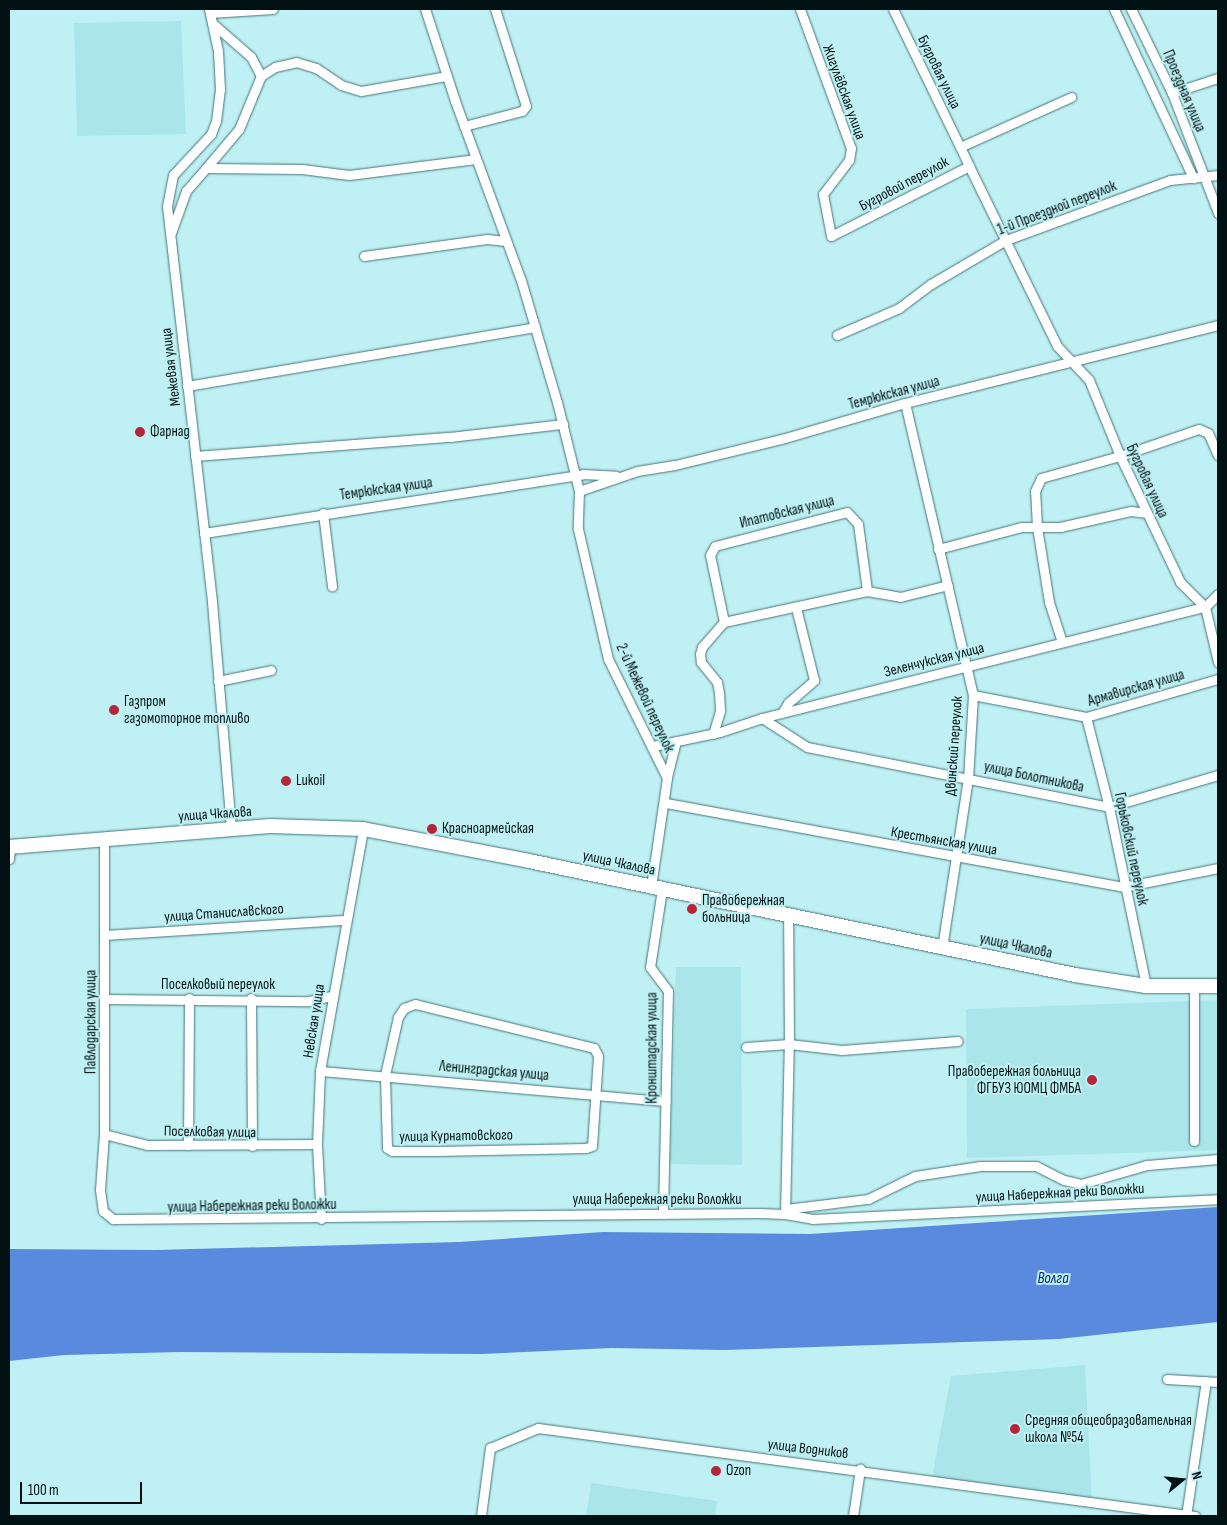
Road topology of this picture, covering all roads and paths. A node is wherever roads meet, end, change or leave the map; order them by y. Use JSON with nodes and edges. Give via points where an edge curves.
{"nodes":[{"id":1,"x":273,"y":9,"type":"edge"},
{"id":2,"x":425,"y":9,"type":"edge"},
{"id":3,"x":495,"y":9,"type":"edge"},
{"id":4,"x":800,"y":9,"type":"edge"},
{"id":5,"x":893,"y":9,"type":"edge"},
{"id":6,"x":1114,"y":9,"type":"edge"},
{"id":7,"x":1131,"y":9,"type":"edge"},
{"id":8,"x":209,"y":11,"type":"edge"},
{"id":9,"x":212,"y":23,"type":"junction"},
{"id":10,"x":261,"y":76,"type":"junction"},
{"id":11,"x":446,"y":76,"type":"junction"},
{"id":12,"x":1218,"y":78,"type":"edge"},
{"id":13,"x":1172,"y":93,"type":"junction"},
{"id":14,"x":1071,"y":97,"type":"dead end"},
{"id":15,"x":464,"y":126,"type":"junction"},
{"id":16,"x":960,"y":147,"type":"junction"},
{"id":17,"x":476,"y":160,"type":"junction"},
{"id":18,"x":969,"y":166,"type":"junction"},
{"id":19,"x":206,"y":168,"type":"junction"},
{"id":20,"x":1218,"y":175,"type":"edge"},
{"id":21,"x":1203,"y":176,"type":"junction"},
{"id":22,"x":1193,"y":178,"type":"junction"},
{"id":23,"x":1218,"y":213,"type":"edge"},
{"id":24,"x":170,"y":236,"type":"junction"},
{"id":25,"x":831,"y":236,"type":"joint"},
{"id":26,"x":1006,"y":240,"type":"junction"},
{"id":27,"x":506,"y":241,"type":"junction"},
{"id":28,"x":364,"y":256,"type":"dead end"},
{"id":29,"x":1218,"y":325,"type":"edge"},
{"id":30,"x":535,"y":327,"type":"junction"},
{"id":31,"x":837,"y":335,"type":"dead end"},
{"id":32,"x":1072,"y":362,"type":"junction"},
{"id":33,"x":187,"y":386,"type":"junction"},
{"id":34,"x":905,"y":403,"type":"junction"},
{"id":35,"x":563,"y":424,"type":"junction"},
{"id":36,"x":1218,"y":454,"type":"edge"},
{"id":37,"x":195,"y":456,"type":"junction"},
{"id":38,"x":1120,"y":456,"type":"junction"},
{"id":39,"x":574,"y":476,"type":"junction"},
{"id":40,"x":623,"y":476,"type":"junction"},
{"id":41,"x":580,"y":491,"type":"junction"},
{"id":42,"x":323,"y":512,"type":"junction"},
{"id":43,"x":1146,"y":513,"type":"junction"},
{"id":44,"x":1037,"y":527,"type":"junction"},
{"id":45,"x":204,"y":533,"type":"junction"},
{"id":46,"x":938,"y":549,"type":"junction"},
{"id":47,"x":948,"y":585,"type":"junction"},
{"id":48,"x":332,"y":586,"type":"dead end"},
{"id":49,"x":867,"y":591,"type":"junction"},
{"id":50,"x":1218,"y":594,"type":"edge"},
{"id":51,"x":1205,"y":607,"type":"junction"},
{"id":52,"x":796,"y":608,"type":"junction"},
{"id":53,"x":724,"y":622,"type":"junction"},
{"id":54,"x":1062,"y":642,"type":"junction"},
{"id":55,"x":1218,"y":662,"type":"edge"},
{"id":56,"x":966,"y":666,"type":"junction"},
{"id":57,"x":271,"y":670,"type":"dead end"},
{"id":58,"x":1218,"y":679,"type":"edge"},
{"id":59,"x":218,"y":681,"type":"junction"},
{"id":60,"x":973,"y":695,"type":"junction"},
{"id":61,"x":782,"y":712,"type":"junction"},
{"id":62,"x":1086,"y":717,"type":"junction"},
{"id":63,"x":762,"y":718,"type":"junction"},
{"id":64,"x":713,"y":734,"type":"junction"},
{"id":65,"x":676,"y":742,"type":"junction"},
{"id":66,"x":653,"y":746,"type":"junction"},
{"id":67,"x":1218,"y":775,"type":"edge"},
{"id":68,"x":667,"y":778,"type":"junction"},
{"id":69,"x":968,"y":778,"type":"junction"},
{"id":70,"x":666,"y":803,"type":"junction"},
{"id":71,"x":1109,"y":807,"type":"junction"},
{"id":72,"x":231,"y":829,"type":"junction"},
{"id":73,"x":363,"y":830,"type":"junction"},
{"id":74,"x":104,"y":839,"type":"junction"},
{"id":75,"x":9,"y":851,"type":"edge"},
{"id":76,"x":955,"y":857,"type":"junction"},
{"id":77,"x":1218,"y":868,"type":"edge"},
{"id":78,"x":1123,"y":887,"type":"junction"},
{"id":79,"x":656,"y":888,"type":"junction"},
{"id":80,"x":788,"y":915,"type":"junction"},
{"id":81,"x":346,"y":920,"type":"junction"},
{"id":82,"x":105,"y":934,"type":"junction"},
{"id":83,"x":942,"y":948,"type":"junction"},
{"id":84,"x":1146,"y":986,"type":"junction"},
{"id":85,"x":1194,"y":986,"type":"junction"},
{"id":86,"x":1218,"y":986,"type":"edge"},
{"id":87,"x":331,"y":996,"type":"junction"},
{"id":88,"x":189,"y":998,"type":"junction"},
{"id":89,"x":251,"y":998,"type":"junction"},
{"id":90,"x":105,"y":999,"type":"junction"},
{"id":91,"x":958,"y":1041,"type":"dead end"},
{"id":92,"x":789,"y":1044,"type":"junction"},
{"id":93,"x":746,"y":1047,"type":"dead end"},
{"id":94,"x":320,"y":1071,"type":"junction"},
{"id":95,"x":385,"y":1075,"type":"junction"},
{"id":96,"x":595,"y":1095,"type":"junction"},
{"id":97,"x":666,"y":1100,"type":"junction"},
{"id":98,"x":104,"y":1134,"type":"junction"},
{"id":99,"x":1194,"y":1141,"type":"dead end"},
{"id":100,"x":316,"y":1144,"type":"junction"},
{"id":101,"x":188,"y":1145,"type":"junction"},
{"id":102,"x":252,"y":1146,"type":"junction"},
{"id":103,"x":1218,"y":1160,"type":"edge"},
{"id":104,"x":1218,"y":1199,"type":"edge"},
{"id":105,"x":102,"y":1206,"type":"joint"},
{"id":106,"x":786,"y":1211,"type":"junction"},
{"id":107,"x":664,"y":1214,"type":"junction"},
{"id":108,"x":321,"y":1219,"type":"junction"},
{"id":109,"x":1167,"y":1379,"type":"dead end"},
{"id":110,"x":1206,"y":1381,"type":"junction"},
{"id":111,"x":1218,"y":1382,"type":"edge"},
{"id":112,"x":860,"y":1469,"type":"junction"},
{"id":113,"x":481,"y":1516,"type":"edge"},
{"id":114,"x":853,"y":1516,"type":"edge"},
{"id":115,"x":1189,"y":1516,"type":"edge"}],
"edges":[{"from":1,"to":8,"type":"street"},
{"from":2,"to":11,"type":"street"},
{"from":3,"to":15,"type":"street","via":[[526,106],[522,110]]},
{"from":4,"to":25,"type":"street","name":"Жигулёвская улица","via":[[850,148],[849,160],[823,194]]},
{"from":5,"to":16,"type":"street","name":"Бугровая улица"},
{"from":6,"to":22,"type":"street","name":"Проездная улица"},
{"from":7,"to":13,"type":"street","name":"Проездная улица"},
{"from":8,"to":9,"type":"street","name":"Межевая улица"},
{"from":9,"to":10,"type":"street","via":[[251,57]]},
{"from":9,"to":24,"type":"street","name":"Межевая улица","via":[[218,51],[220,90],[216,121],[206,140],[173,175],[166,206]]},
{"from":10,"to":11,"type":"street","via":[[275,66],[296,62],[316,68],[341,84],[361,91]]},
{"from":10,"to":19,"type":"street","via":[[239,128]]},
{"from":11,"to":15,"type":"street"},
{"from":12,"to":13,"type":"street"},
{"from":13,"to":21,"type":"street","name":"Проездная улица"},
{"from":14,"to":16,"type":"street","name":"Бугровой переулок"},
{"from":15,"to":17,"type":"street"},
{"from":16,"to":18,"type":"street","name":"Бугровой переулок"},
{"from":17,"to":19,"type":"street","via":[[349,175],[302,169]]},
{"from":17,"to":27,"type":"street"},
{"from":18,"to":25,"type":"street","name":"Бугровой переулок"},
{"from":18,"to":26,"type":"street"},
{"from":19,"to":24,"type":"street","via":[[186,190]]},
{"from":20,"to":21,"type":"street","name":"1-й Проездной переулок"},
{"from":21,"to":22,"type":"street","name":"1-й Проездной переулок"},
{"from":21,"to":23,"type":"street","name":"Проездная улица"},
{"from":22,"to":26,"type":"street","name":"1-й Проездной переулок","via":[[1170,180]]},
{"from":24,"to":33,"type":"street","name":"Межевая улица"},
{"from":26,"to":31,"type":"street","name":"1-й Проездной переулок","via":[[931,284],[899,308]]},
{"from":26,"to":32,"type":"street","name":"Бугровая улица","via":[[1057,346]]},
{"from":27,"to":28,"type":"street","via":[[487,239]]},
{"from":27,"to":30,"type":"street"},
{"from":29,"to":32,"type":"street","name":"Темрюкская улица"},
{"from":30,"to":33,"type":"street"},
{"from":30,"to":35,"type":"street"},
{"from":32,"to":34,"type":"street","name":"Темрюкская улица"},
{"from":32,"to":38,"type":"street","name":"Бугровая улица","via":[[1089,380]]},
{"from":33,"to":37,"type":"street","name":"Межевая улица"},
{"from":34,"to":40,"type":"street","name":"Темрюкская улица","via":[[776,440]]},
{"from":34,"to":46,"type":"street","name":"Двинский переулок"},
{"from":35,"to":37,"type":"street","via":[[450,437]]},
{"from":35,"to":39,"type":"street"},
{"from":36,"to":38,"type":"street","via":[[1208,433],[1201,429]]},
{"from":37,"to":45,"type":"street","name":"Межевая улица"},
{"from":38,"to":43,"type":"street","name":"Бугровая улица"},
{"from":38,"to":44,"type":"street","via":[[1041,478],[1035,491]]},
{"from":39,"to":40,"type":"street","name":"Темрюкская улица"},
{"from":39,"to":41,"type":"street"},
{"from":39,"to":42,"type":"street","name":"Темрюкская улица"},
{"from":40,"to":41,"type":"street","name":"Темрюкская улица"},
{"from":41,"to":66,"type":"street","name":"2-й Межевой переулок","via":[[578,529],[608,659]]},
{"from":42,"to":45,"type":"street","name":"Темрюкская улица"},
{"from":42,"to":48,"type":"street"},
{"from":43,"to":44,"type":"street","via":[[1131,510],[1060,527]]},
{"from":43,"to":51,"type":"street","name":"Бугровая улица","via":[[1180,582]]},
{"from":44,"to":46,"type":"street","via":[[990,534]]},
{"from":44,"to":54,"type":"street","via":[[1049,602]]},
{"from":45,"to":59,"type":"street","name":"Межевая улица"},
{"from":46,"to":47,"type":"street","name":"Двинский переулок"},
{"from":47,"to":49,"type":"street","via":[[900,597]]},
{"from":47,"to":56,"type":"street","name":"Двинский переулок"},
{"from":49,"to":52,"type":"street"},
{"from":49,"to":53,"type":"street","name":"Ипатовская улица","via":[[858,524],[847,512],[718,544],[712,549],[710,555]]},
{"from":50,"to":51,"type":"street"},
{"from":51,"to":54,"type":"street","name":"Зеленчукская улица"},
{"from":51,"to":55,"type":"street"},
{"from":52,"to":53,"type":"street"},
{"from":52,"to":61,"type":"street","via":[[814,680],[788,702]]},
{"from":53,"to":64,"type":"street","via":[[702,647],[700,654],[701,662],[717,682],[719,693],[720,711]]},
{"from":54,"to":56,"type":"street","name":"Зеленчукская улица"},
{"from":56,"to":60,"type":"street","name":"Двинский переулок"},
{"from":56,"to":61,"type":"street","name":"Зеленчукская улица"},
{"from":57,"to":59,"type":"street"},
{"from":58,"to":62,"type":"street","name":"Армавирская улица"},
{"from":59,"to":72,"type":"street","name":"Межевая улица"},
{"from":60,"to":62,"type":"street","name":"Армавирская улица"},
{"from":60,"to":69,"type":"street","name":"Двинский переулок"},
{"from":61,"to":63,"type":"street","name":"Зеленчукская улица"},
{"from":62,"to":71,"type":"street","name":"Горьковский переулок"},
{"from":63,"to":64,"type":"street","name":"Зеленчукская улица"},
{"from":63,"to":69,"type":"street","name":"улица Болотникова","via":[[807,747]]},
{"from":64,"to":65,"type":"street","name":"Зеленчукская улица"},
{"from":65,"to":66,"type":"street","name":"Зеленчукская улица"},
{"from":65,"to":68,"type":"street"},
{"from":66,"to":68,"type":"street","name":"2-й Межевой переулок"},
{"from":67,"to":71,"type":"street","name":"улица Болотникова"},
{"from":68,"to":70,"type":"street","name":"2-й Межевой переулок"},
{"from":69,"to":71,"type":"street","name":"улица Болотникова"},
{"from":69,"to":76,"type":"street","name":"Двинский переулок"},
{"from":70,"to":76,"type":"street","name":"Крестьянская улица"},
{"from":70,"to":79,"type":"street","name":"2-й Межевой переулок"},
{"from":71,"to":78,"type":"street","name":"Горьковский переулок"},
{"from":72,"to":73,"type":"main road","name":"улица Чкалова","via":[[296,825]]},
{"from":72,"to":74,"type":"main road","name":"улица Чкалова"},
{"from":73,"to":79,"type":"main road","name":"улица Чкалова"},
{"from":73,"to":81,"type":"street","name":"Невская улица"},
{"from":74,"to":75,"type":"main road","name":"улица Чкалова"},
{"from":74,"to":82,"type":"street","name":"Павлодарская улица"},
{"from":76,"to":78,"type":"street","name":"Крестьянская улица"},
{"from":76,"to":83,"type":"street","name":"Двинский переулок"},
{"from":77,"to":78,"type":"street","name":"Крестьянская улица"},
{"from":78,"to":84,"type":"street","name":"Горьковский переулок"},
{"from":79,"to":80,"type":"main road","name":"улица Чкалова"},
{"from":79,"to":97,"type":"street","name":"Кронштадская улица","via":[[650,967],[668,991]]},
{"from":80,"to":83,"type":"main road","name":"улица Чкалова"},
{"from":80,"to":92,"type":"street"},
{"from":81,"to":82,"type":"street","name":"улица Станиславского"},
{"from":81,"to":87,"type":"street","name":"Невская улица"},
{"from":82,"to":90,"type":"street","name":"Павлодарская улица"},
{"from":83,"to":84,"type":"main road","name":"улица Чкалова"},
{"from":84,"to":85,"type":"main road","name":"улица Чкалова"},
{"from":85,"to":86,"type":"main road","name":"улица Чкалова"},
{"from":85,"to":99,"type":"street"},
{"from":87,"to":89,"type":"street","name":"Поселковый переулок","via":[[309,1001]]},
{"from":87,"to":94,"type":"street","name":"Невская улица"},
{"from":88,"to":89,"type":"street","name":"Поселковый переулок"},
{"from":88,"to":90,"type":"street","name":"Поселковый переулок"},
{"from":88,"to":101,"type":"street"},
{"from":89,"to":102,"type":"street"},
{"from":90,"to":98,"type":"street","name":"Павлодарская улица"},
{"from":91,"to":92,"type":"street","via":[[842,1050]]},
{"from":92,"to":93,"type":"street"},
{"from":92,"to":106,"type":"street"},
{"from":94,"to":95,"type":"street","name":"Ленинградская улица"},
{"from":94,"to":100,"type":"street","name":"Невская улица"},
{"from":95,"to":96,"type":"street","name":"Ленинградская улица"},
{"from":95,"to":96,"type":"street","name":"улица Курнатовского","via":[[398,1017],[404,1008],[415,1004],[591,1046],[598,1056]]},
{"from":95,"to":96,"type":"street","name":"улица Курнатовского","via":[[384,1141],[392,1151],[588,1148],[593,1144]]},
{"from":96,"to":97,"type":"street","name":"Ленинградская улица"},
{"from":97,"to":107,"type":"street","name":"Кронштадская улица"},
{"from":98,"to":101,"type":"street","name":"Поселковая улица","via":[[147,1145]]},
{"from":98,"to":105,"type":"street","name":"Павлодарская улица"},
{"from":100,"to":102,"type":"street","name":"Поселковая улица"},
{"from":100,"to":108,"type":"street","name":"Невская улица"},
{"from":101,"to":102,"type":"street","name":"Поселковая улица"},
{"from":103,"to":106,"type":"street","via":[[1147,1165],[1082,1184],[1064,1180],[1036,1166],[980,1166],[915,1176],[868,1199]]},
{"from":104,"to":106,"type":"street","name":"улица Набережная реки Воложки","via":[[812,1219]]},
{"from":105,"to":108,"type":"street","name":"улица Набережная реки Воложки","via":[[106,1215],[113,1219],[135,1221]]},
{"from":106,"to":107,"type":"street","name":"улица Набережная реки Воложки"},
{"from":107,"to":108,"type":"street","name":"улица Набережная реки Воложки"},
{"from":109,"to":110,"type":"street"},
{"from":110,"to":111,"type":"street"},
{"from":110,"to":115,"type":"street"},
{"from":112,"to":113,"type":"street","name":"улица Водников","via":[[538,1428],[490,1448]]},
{"from":112,"to":114,"type":"street"},
{"from":112,"to":115,"type":"street","name":"улица Водников"}]}
